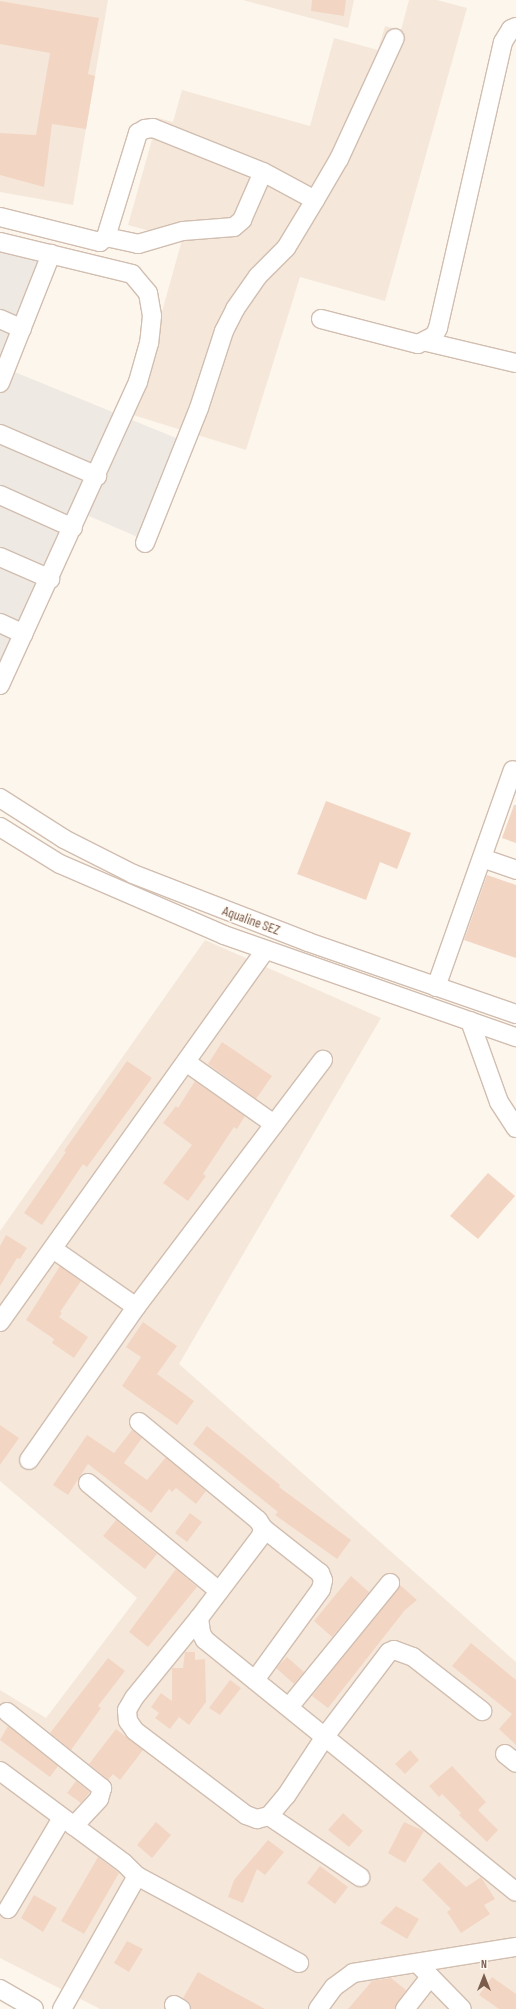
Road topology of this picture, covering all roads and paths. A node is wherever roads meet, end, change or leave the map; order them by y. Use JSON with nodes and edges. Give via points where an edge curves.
{"nodes":[{"id":1,"x":516,"y":27,"type":"edge"},
{"id":2,"x":395,"y":38,"type":"dead end"},
{"id":3,"x":262,"y":172,"type":"junction"},
{"id":4,"x":315,"y":200,"type":"junction"},
{"id":5,"x":0,"y":217,"type":"edge"},
{"id":6,"x":106,"y":237,"type":"junction"},
{"id":7,"x":0,"y":242,"type":"edge"},
{"id":8,"x":51,"y":254,"type":"junction"},
{"id":9,"x":0,"y":319,"type":"edge"},
{"id":10,"x":321,"y":319,"type":"dead end"},
{"id":11,"x":22,"y":329,"type":"junction"},
{"id":12,"x":427,"y":342,"type":"junction"},
{"id":13,"x":516,"y":363,"type":"edge"},
{"id":14,"x":0,"y":381,"type":"edge"},
{"id":15,"x":0,"y":434,"type":"edge"},
{"id":16,"x":97,"y":476,"type":"junction"},
{"id":17,"x":0,"y":495,"type":"edge"},
{"id":18,"x":73,"y":528,"type":"junction"},
{"id":19,"x":144,"y":543,"type":"dead end"},
{"id":20,"x":0,"y":557,"type":"edge"},
{"id":21,"x":50,"y":579,"type":"junction"},
{"id":22,"x":0,"y":622,"type":"edge"},
{"id":23,"x":24,"y":634,"type":"junction"},
{"id":24,"x":0,"y":685,"type":"edge"},
{"id":25,"x":513,"y":770,"type":"dead end"},
{"id":26,"x":0,"y":798,"type":"edge"},
{"id":27,"x":0,"y":827,"type":"edge"},
{"id":28,"x":482,"y":858,"type":"junction"},
{"id":29,"x":516,"y":870,"type":"edge"},
{"id":30,"x":265,"y":950,"type":"junction"},
{"id":31,"x":436,"y":987,"type":"junction"},
{"id":32,"x":516,"y":1014,"type":"edge"},
{"id":33,"x":470,"y":1021,"type":"junction"},
{"id":34,"x":516,"y":1037,"type":"edge"},
{"id":35,"x":324,"y":1060,"type":"dead end"},
{"id":36,"x":186,"y":1062,"type":"junction"},
{"id":37,"x":274,"y":1124,"type":"junction"},
{"id":38,"x":516,"y":1128,"type":"edge"},
{"id":39,"x":53,"y":1249,"type":"junction"},
{"id":40,"x":136,"y":1307,"type":"junction"},
{"id":41,"x":0,"y":1322,"type":"edge"},
{"id":42,"x":138,"y":1422,"type":"dead end"},
{"id":43,"x":29,"y":1460,"type":"dead end"},
{"id":44,"x":88,"y":1483,"type":"dead end"},
{"id":45,"x":263,"y":1528,"type":"junction"},
{"id":46,"x":390,"y":1583,"type":"dead end"},
{"id":47,"x":219,"y":1591,"type":"junction"},
{"id":48,"x":199,"y":1618,"type":"junction"},
{"id":49,"x":255,"y":1680,"type":"junction"},
{"id":50,"x":289,"y":1707,"type":"junction"},
{"id":51,"x":482,"y":1711,"type":"dead end"},
{"id":52,"x":7,"y":1712,"type":"dead end"},
{"id":53,"x":326,"y":1735,"type":"junction"},
{"id":54,"x":0,"y":1771,"type":"edge"},
{"id":55,"x":268,"y":1816,"type":"junction"},
{"id":56,"x":68,"y":1822,"type":"junction"},
{"id":57,"x":137,"y":1876,"type":"junction"},
{"id":58,"x":360,"y":1877,"type":"dead end"},
{"id":59,"x":516,"y":1892,"type":"edge"},
{"id":60,"x":8,"y":1909,"type":"dead end"},
{"id":61,"x":516,"y":1946,"type":"edge"},
{"id":62,"x":299,"y":1963,"type":"dead end"},
{"id":63,"x":416,"y":1963,"type":"junction"},
{"id":64,"x":430,"y":1977,"type":"junction"},
{"id":65,"x":0,"y":1989,"type":"edge"},
{"id":66,"x":458,"y":2008,"type":"edge"},
{"id":67,"x":33,"y":2009,"type":"edge"},
{"id":68,"x":62,"y":2009,"type":"edge"},
{"id":69,"x":318,"y":2009,"type":"edge"},
{"id":70,"x":404,"y":2009,"type":"edge"}],
"edges":[{"from":1,"to":12,"type":"street","via":[[503,42],[438,328]]},
{"from":2,"to":4,"type":"street","via":[[339,159]]},
{"from":3,"to":4,"type":"street"},
{"from":3,"to":6,"type":"street","via":[[242,220],[234,227],[183,231],[138,244]]},
{"from":3,"to":6,"type":"street","via":[[153,128],[144,129],[138,133]]},
{"from":4,"to":19,"type":"street","via":[[286,248],[258,276],[235,309],[224,331],[199,408]]},
{"from":5,"to":6,"type":"street","via":[[92,241],[100,242]]},
{"from":7,"to":8,"type":"street"},
{"from":8,"to":11,"type":"street"},
{"from":8,"to":16,"type":"street","via":[[132,274],[141,281],[151,302],[149,342],[138,382]]},
{"from":9,"to":11,"type":"street"},
{"from":10,"to":12,"type":"street","via":[[418,344]]},
{"from":11,"to":14,"type":"street"},
{"from":12,"to":13,"type":"street"},
{"from":15,"to":16,"type":"street"},
{"from":16,"to":18,"type":"street"},
{"from":17,"to":18,"type":"street"},
{"from":18,"to":21,"type":"street"},
{"from":20,"to":21,"type":"street"},
{"from":21,"to":23,"type":"street"},
{"from":22,"to":23,"type":"street"},
{"from":23,"to":24,"type":"street"},
{"from":25,"to":28,"type":"street"},
{"from":26,"to":31,"type":"street","name":"Aqualine SEZ","via":[[64,839],[134,874],[214,907]]},
{"from":27,"to":30,"type":"street","via":[[60,864],[224,935]]},
{"from":28,"to":29,"type":"street"},
{"from":28,"to":31,"type":"street"},
{"from":30,"to":33,"type":"street"},
{"from":30,"to":36,"type":"street"},
{"from":31,"to":32,"type":"street","name":"Aqualine SEZ"},
{"from":33,"to":34,"type":"street"},
{"from":33,"to":38,"type":"street","via":[[498,1102]]},
{"from":35,"to":37,"type":"street"},
{"from":36,"to":37,"type":"street"},
{"from":36,"to":39,"type":"street"},
{"from":37,"to":40,"type":"street"},
{"from":39,"to":40,"type":"street"},
{"from":39,"to":41,"type":"street"},
{"from":40,"to":43,"type":"street"},
{"from":42,"to":45,"type":"street","via":[[258,1520]]},
{"from":44,"to":47,"type":"street"},
{"from":45,"to":47,"type":"street","via":[[261,1536]]},
{"from":45,"to":49,"type":"street","via":[[320,1572],[323,1580],[321,1589]]},
{"from":46,"to":50,"type":"street"},
{"from":47,"to":48,"type":"street"},
{"from":48,"to":49,"type":"street","via":[[201,1633],[205,1640]]},
{"from":48,"to":55,"type":"street","via":[[134,1698],[127,1710],[128,1721],[135,1731],[246,1815],[257,1819]]},
{"from":49,"to":50,"type":"street"},
{"from":50,"to":53,"type":"street"},
{"from":51,"to":53,"type":"street","via":[[413,1657],[394,1650],[383,1658]]},
{"from":52,"to":56,"type":"street","via":[[102,1788],[99,1799]]},
{"from":53,"to":55,"type":"street","via":[[286,1796]]},
{"from":53,"to":59,"type":"street"},
{"from":54,"to":56,"type":"street"},
{"from":55,"to":58,"type":"street"},
{"from":56,"to":57,"type":"street","via":[[134,1870]]},
{"from":56,"to":60,"type":"street"},
{"from":57,"to":62,"type":"street"},
{"from":57,"to":68,"type":"street"},
{"from":61,"to":63,"type":"street"},
{"from":63,"to":64,"type":"street"},
{"from":63,"to":69,"type":"street","via":[[353,1973],[334,1987]]},
{"from":64,"to":66,"type":"street"},
{"from":64,"to":70,"type":"street"},
{"from":65,"to":67,"type":"street"}]}
